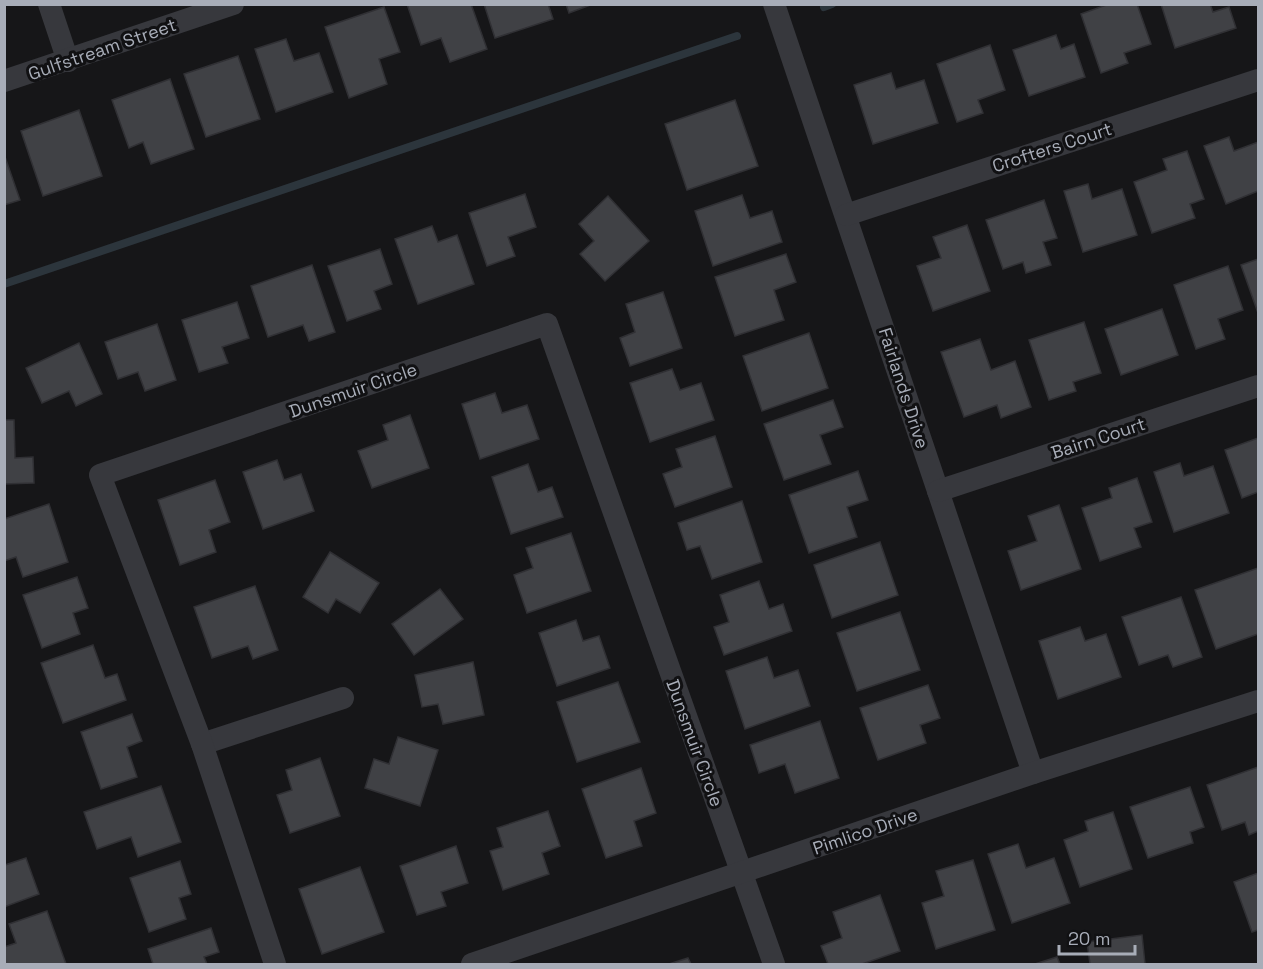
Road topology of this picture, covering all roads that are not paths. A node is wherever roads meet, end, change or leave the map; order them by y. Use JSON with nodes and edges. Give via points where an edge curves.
{"nodes":[{"id":1,"x":49,"y":4,"type":"edge"},
{"id":2,"x":233,"y":4,"type":"edge"},
{"id":3,"x":774,"y":4,"type":"edge"},
{"id":4,"x":68,"y":61,"type":"junction"},
{"id":5,"x":1258,"y":80,"type":"edge"},
{"id":6,"x":4,"y":81,"type":"edge"},
{"id":7,"x":846,"y":214,"type":"junction"},
{"id":8,"x":1258,"y":386,"type":"edge"},
{"id":9,"x":938,"y":490,"type":"junction"},
{"id":10,"x":343,"y":698,"type":"dead end"},
{"id":11,"x":1258,"y":701,"type":"edge"},
{"id":12,"x":202,"y":744,"type":"junction"},
{"id":13,"x":1033,"y":773,"type":"junction"},
{"id":14,"x":742,"y":874,"type":"junction"},
{"id":15,"x":275,"y":964,"type":"edge"},
{"id":16,"x":472,"y":964,"type":"edge"},
{"id":17,"x":774,"y":964,"type":"edge"}],
"edges":[{"from":1,"to":4,"type":"street"},
{"from":2,"to":4,"type":"street","name":"Gulfstream Street"},
{"from":3,"to":7,"type":"street","name":"Fairlands Drive"},
{"from":4,"to":6,"type":"street","name":"Gulfstream Street"},
{"from":5,"to":7,"type":"street","name":"Crofters Court"},
{"from":7,"to":9,"type":"street","name":"Fairlands Drive"},
{"from":8,"to":9,"type":"street","name":"Bairn Court"},
{"from":9,"to":13,"type":"street","name":"Fairlands Drive"},
{"from":10,"to":12,"type":"street"},
{"from":11,"to":13,"type":"street","name":"Pimlico Drive"},
{"from":12,"to":14,"type":"street","name":"Dunsmuir Circle","via":[[100,475],[547,324]]},
{"from":12,"to":15,"type":"street","name":"Dunsmuir Circle"},
{"from":13,"to":14,"type":"street","name":"Pimlico Drive"},
{"from":14,"to":16,"type":"street","name":"Pimlico Drive"},
{"from":14,"to":17,"type":"street"}]}
